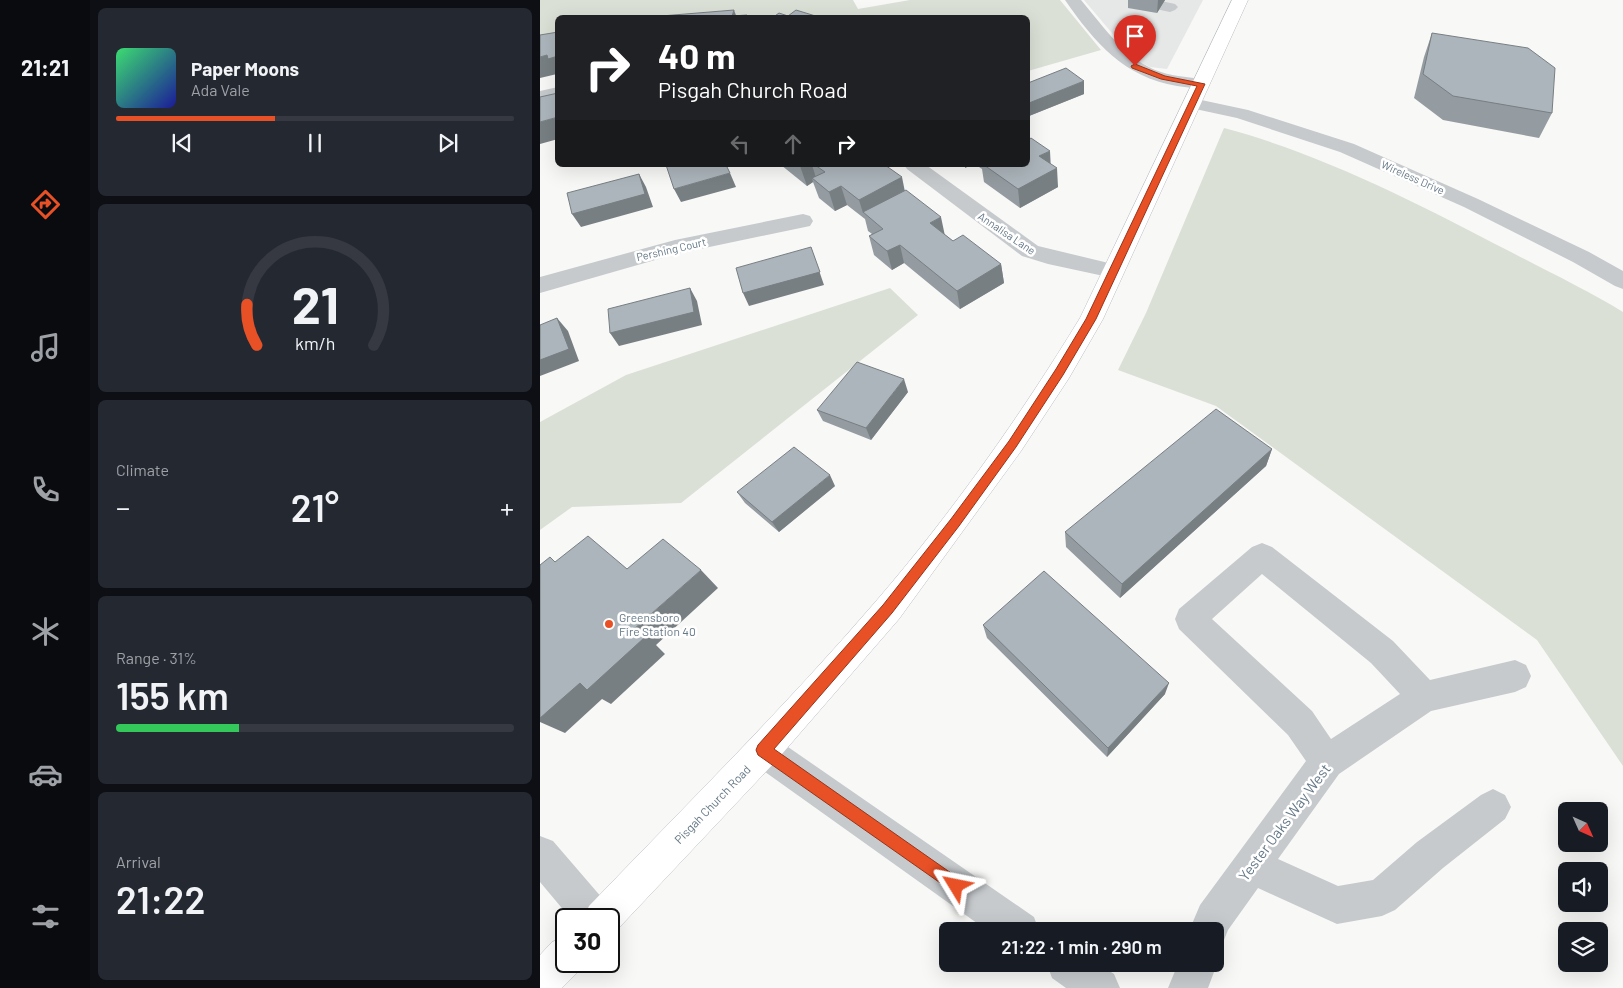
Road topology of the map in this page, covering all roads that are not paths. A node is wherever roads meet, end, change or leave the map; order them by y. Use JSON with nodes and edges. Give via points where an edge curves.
{"nodes":[{"id":1,"x":1073,"y":0,"type":"edge"},
{"id":2,"x":1240,"y":0,"type":"edge"},
{"id":3,"x":555,"y":93,"type":"edge"},
{"id":4,"x":1196,"y":93,"type":"junction"},
{"id":5,"x":540,"y":96,"type":"edge"},
{"id":6,"x":917,"y":167,"type":"edge"},
{"id":7,"x":803,"y":221,"type":"dead end"},
{"id":8,"x":1113,"y":270,"type":"junction"},
{"id":9,"x":542,"y":277,"type":"edge"},
{"id":10,"x":1623,"y":281,"type":"edge"},
{"id":11,"x":1515,"y":676,"type":"dead end"},
{"id":12,"x":1424,"y":697,"type":"junction"},
{"id":13,"x":763,"y":750,"type":"junction"},
{"id":14,"x":1327,"y":762,"type":"junction"},
{"id":15,"x":1493,"y":807,"type":"dead end"},
{"id":16,"x":540,"y":854,"type":"edge"},
{"id":17,"x":1251,"y":866,"type":"junction"},
{"id":18,"x":587,"y":908,"type":"edge"},
{"id":19,"x":612,"y":908,"type":"edge"},
{"id":20,"x":1007,"y":922,"type":"edge"},
{"id":21,"x":1211,"y":922,"type":"edge"},
{"id":22,"x":555,"y":967,"type":"edge"},
{"id":23,"x":1077,"y":972,"type":"edge"},
{"id":24,"x":1194,"y":972,"type":"edge"},
{"id":25,"x":540,"y":983,"type":"edge"},
{"id":26,"x":1100,"y":988,"type":"edge"},
{"id":27,"x":1188,"y":988,"type":"edge"}],
"edges":[{"from":1,"to":4,"type":"street","name":"Wireless Drive","via":[[1109,44],[1135,66]]},
{"from":2,"to":4,"type":"main road","name":"Pisgah Church Road"},
{"from":3,"to":5,"type":"street"},
{"from":4,"to":8,"type":"main road","name":"Pisgah Church Road"},
{"from":4,"to":10,"type":"street","name":"Wireless Drive","via":[[1242,114],[1347,148],[1471,203]]},
{"from":6,"to":8,"type":"street","name":"Annalisa Lane","via":[[1030,251]]},
{"from":7,"to":9,"type":"street","name":"Pershing Court"},
{"from":8,"to":13,"type":"main road","name":"Pisgah Church Road","via":[[1091,319],[1012,444],[888,609]]},
{"from":11,"to":12,"type":"street","name":"Yester Oaks Way West"},
{"from":12,"to":14,"type":"street","name":"Yester Oaks Way West"},
{"from":12,"to":14,"type":"street","via":[[1382,652],[1262,556],[1190,619],[1300,723]]},
{"from":13,"to":19,"type":"main road","name":"Pisgah Church Road"},
{"from":13,"to":20,"type":"street"},
{"from":14,"to":17,"type":"street","name":"Yester Oaks Way West"},
{"from":15,"to":17,"type":"street","via":[[1382,897],[1337,904]]},
{"from":16,"to":18,"type":"street"},
{"from":17,"to":21,"type":"street","name":"Yester Oaks Way West"},
{"from":22,"to":25,"type":"main road"},
{"from":23,"to":26,"type":"street"},
{"from":24,"to":27,"type":"street"}]}
